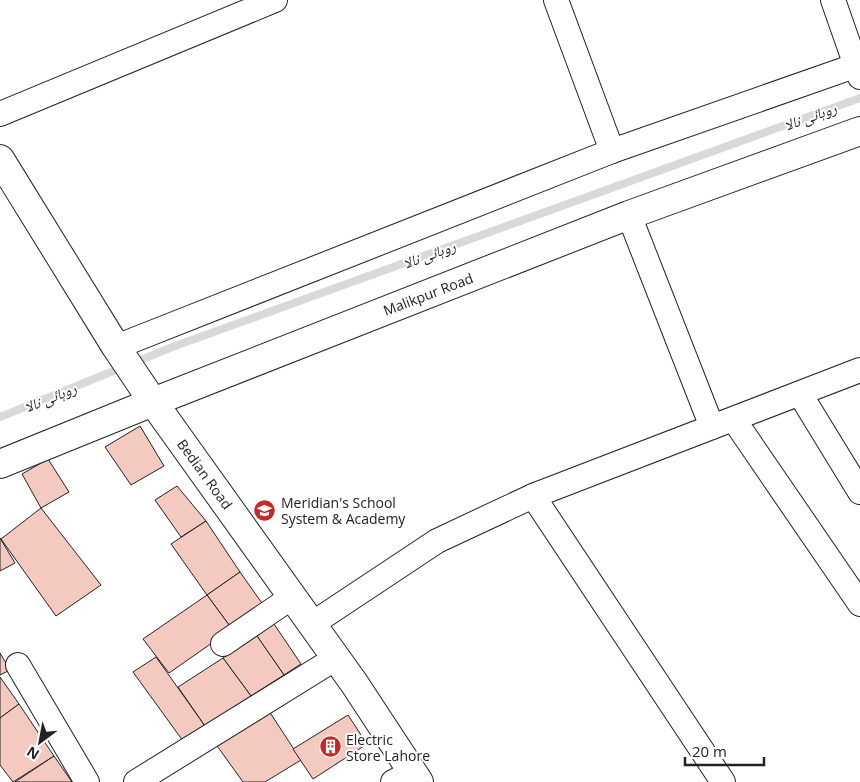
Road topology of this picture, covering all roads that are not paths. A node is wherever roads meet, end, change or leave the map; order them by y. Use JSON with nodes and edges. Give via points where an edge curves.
{"nodes":[{"id":1,"x":275,"y":0,"type":"edge"},
{"id":2,"x":556,"y":0,"type":"edge"},
{"id":3,"x":833,"y":0,"type":"edge"},
{"id":4,"x":858,"y":69,"type":"edge"},
{"id":5,"x":0,"y":114,"type":"edge"},
{"id":6,"x":860,"y":131,"type":"edge"},
{"id":7,"x":612,"y":150,"type":"junction"},
{"id":8,"x":0,"y":159,"type":"edge"},
{"id":9,"x":630,"y":215,"type":"junction"},
{"id":10,"x":119,"y":352,"type":"junction"},
{"id":11,"x":860,"y":370,"type":"edge"},
{"id":12,"x":800,"y":394,"type":"junction"},
{"id":13,"x":149,"y":395,"type":"junction"},
{"id":14,"x":734,"y":420,"type":"junction"},
{"id":15,"x":712,"y":427,"type":"junction"},
{"id":16,"x":0,"y":464,"type":"edge"},
{"id":17,"x":860,"y":492,"type":"edge"},
{"id":18,"x":533,"y":496,"type":"junction"},
{"id":19,"x":853,"y":581,"type":"edge"},
{"id":20,"x":292,"y":597,"type":"junction"},
{"id":21,"x":860,"y":604,"type":"edge"},
{"id":22,"x":312,"y":624,"type":"junction"},
{"id":23,"x":223,"y":644,"type":"dead end"},
{"id":24,"x":336,"y":658,"type":"junction"},
{"id":25,"x":18,"y":665,"type":"dead end"},
{"id":26,"x":408,"y":779,"type":"edge"},
{"id":27,"x":88,"y":782,"type":"edge"},
{"id":28,"x":136,"y":782,"type":"edge"},
{"id":29,"x":723,"y":782,"type":"edge"}],
"edges":[{"from":1,"to":5,"type":"street"},
{"from":2,"to":7,"type":"street"},
{"from":3,"to":4,"type":"street"},
{"from":4,"to":7,"type":"street"},
{"from":6,"to":9,"type":"street","name":"Malikpur Road"},
{"from":7,"to":10,"type":"street"},
{"from":8,"to":10,"type":"street","name":"Bedian Road"},
{"from":9,"to":13,"type":"street","name":"Malikpur Road"},
{"from":9,"to":15,"type":"street"},
{"from":10,"to":13,"type":"street","name":"Bedian Road"},
{"from":11,"to":12,"type":"street"},
{"from":12,"to":14,"type":"street"},
{"from":12,"to":17,"type":"street"},
{"from":13,"to":16,"type":"street","name":"Malikpur Road"},
{"from":13,"to":20,"type":"street","name":"Bedian Road"},
{"from":14,"to":15,"type":"street"},
{"from":14,"to":19,"type":"street"},
{"from":15,"to":18,"type":"street"},
{"from":18,"to":22,"type":"street","via":[[436,541]]},
{"from":18,"to":29,"type":"street"},
{"from":19,"to":21,"type":"street"},
{"from":20,"to":22,"type":"street","name":"Bedian Road"},
{"from":20,"to":23,"type":"street"},
{"from":22,"to":24,"type":"street","name":"Bedian Road"},
{"from":24,"to":26,"type":"street","name":"Bedian Road"},
{"from":24,"to":28,"type":"street"},
{"from":25,"to":27,"type":"street"}]}
